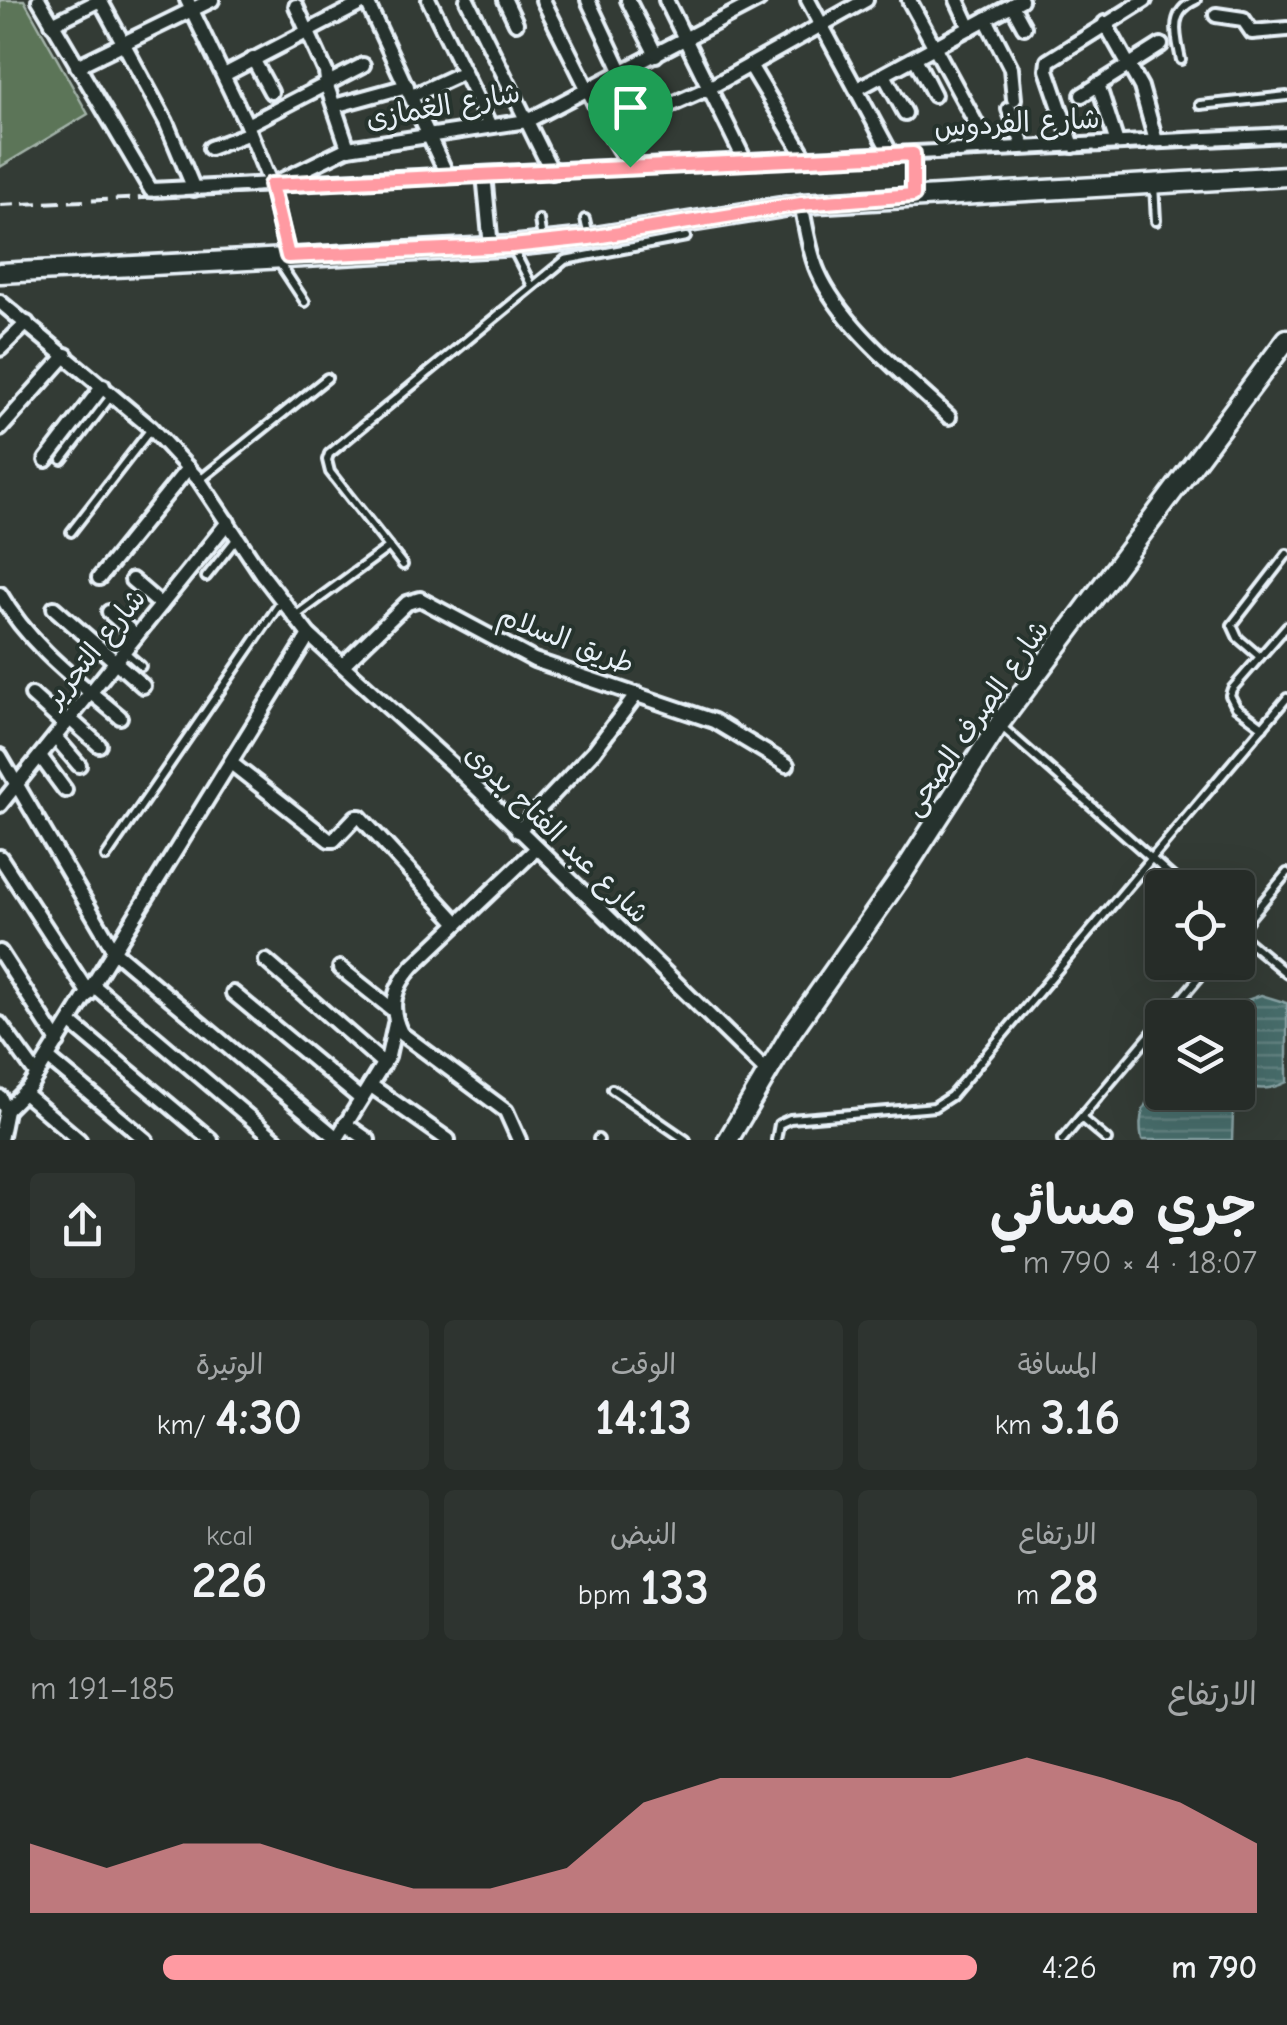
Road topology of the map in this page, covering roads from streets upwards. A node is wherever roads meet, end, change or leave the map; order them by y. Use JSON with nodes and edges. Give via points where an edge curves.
{"nodes":[{"id":1,"x":39,"y":0,"type":"edge"},
{"id":2,"x":100,"y":0,"type":"edge"},
{"id":3,"x":212,"y":0,"type":"edge"},
{"id":4,"x":429,"y":0,"type":"edge"},
{"id":5,"x":467,"y":0,"type":"edge"},
{"id":6,"x":505,"y":0,"type":"edge"},
{"id":7,"x":543,"y":0,"type":"edge"},
{"id":8,"x":588,"y":0,"type":"edge"},
{"id":9,"x":628,"y":0,"type":"edge"},
{"id":10,"x":666,"y":0,"type":"edge"},
{"id":11,"x":758,"y":0,"type":"edge"},
{"id":12,"x":808,"y":0,"type":"edge"},
{"id":13,"x":866,"y":0,"type":"edge"},
{"id":14,"x":909,"y":0,"type":"edge"},
{"id":15,"x":957,"y":0,"type":"edge"},
{"id":16,"x":1144,"y":0,"type":"edge"},
{"id":17,"x":366,"y":1,"type":"edge"},
{"id":18,"x":1010,"y":3,"type":"edge"},
{"id":19,"x":189,"y":4,"type":"edge"},
{"id":20,"x":296,"y":6,"type":"dead end"},
{"id":21,"x":1216,"y":15,"type":"dead end"},
{"id":22,"x":986,"y":19,"type":"junction"},
{"id":23,"x":516,"y":23,"type":"dead end"},
{"id":24,"x":1105,"y":23,"type":"junction"},
{"id":25,"x":52,"y":24,"type":"junction"},
{"id":26,"x":822,"y":24,"type":"junction"},
{"id":27,"x":1024,"y":27,"type":"dead end"},
{"id":28,"x":970,"y":28,"type":"junction"},
{"id":29,"x":1287,"y":29,"type":"edge"},
{"id":30,"x":307,"y":30,"type":"junction"},
{"id":31,"x":686,"y":39,"type":"junction"},
{"id":32,"x":125,"y":42,"type":"junction"},
{"id":33,"x":1161,"y":44,"type":"dead end"},
{"id":34,"x":936,"y":46,"type":"junction"},
{"id":35,"x":656,"y":55,"type":"junction"},
{"id":36,"x":915,"y":58,"type":"junction"},
{"id":37,"x":253,"y":59,"type":"junction"},
{"id":38,"x":363,"y":65,"type":"dead end"},
{"id":39,"x":750,"y":65,"type":"junction"},
{"id":40,"x":1128,"y":65,"type":"junction"},
{"id":41,"x":77,"y":66,"type":"junction"},
{"id":42,"x":464,"y":72,"type":"junction"},
{"id":43,"x":622,"y":72,"type":"junction"},
{"id":44,"x":884,"y":74,"type":"junction"},
{"id":45,"x":224,"y":75,"type":"junction"},
{"id":46,"x":327,"y":84,"type":"junction"},
{"id":47,"x":1098,"y":84,"type":"junction"},
{"id":48,"x":709,"y":88,"type":"junction"},
{"id":49,"x":857,"y":89,"type":"junction"},
{"id":50,"x":588,"y":90,"type":"junction"},
{"id":51,"x":410,"y":91,"type":"junction"},
{"id":52,"x":271,"y":92,"type":"dead end"},
{"id":53,"x":934,"y":94,"type":"dead end"},
{"id":54,"x":1082,"y":95,"type":"dead end"},
{"id":55,"x":334,"y":106,"type":"junction"},
{"id":56,"x":905,"y":113,"type":"dead end"},
{"id":57,"x":643,"y":116,"type":"junction"},
{"id":58,"x":526,"y":120,"type":"junction"},
{"id":59,"x":490,"y":126,"type":"junction"},
{"id":60,"x":248,"y":129,"type":"junction"},
{"id":61,"x":609,"y":132,"type":"junction"},
{"id":62,"x":1287,"y":134,"type":"edge"},
{"id":63,"x":430,"y":136,"type":"junction"},
{"id":64,"x":1156,"y":141,"type":"junction"},
{"id":65,"x":1117,"y":144,"type":"junction"},
{"id":66,"x":1072,"y":146,"type":"junction"},
{"id":67,"x":1024,"y":147,"type":"junction"},
{"id":68,"x":210,"y":148,"type":"dead end"},
{"id":69,"x":348,"y":148,"type":"junction"},
{"id":70,"x":990,"y":149,"type":"junction"},
{"id":71,"x":891,"y":154,"type":"junction"},
{"id":72,"x":913,"y":154,"type":"junction"},
{"id":73,"x":805,"y":157,"type":"junction"},
{"id":74,"x":744,"y":159,"type":"junction"},
{"id":75,"x":630,"y":167,"type":"junction"},
{"id":76,"x":552,"y":172,"type":"junction"},
{"id":77,"x":484,"y":174,"type":"junction"},
{"id":78,"x":447,"y":175,"type":"junction"},
{"id":79,"x":1287,"y":176,"type":"edge"},
{"id":80,"x":271,"y":185,"type":"junction"},
{"id":81,"x":194,"y":189,"type":"junction"},
{"id":82,"x":913,"y":195,"type":"junction"},
{"id":83,"x":801,"y":204,"type":"junction"},
{"id":84,"x":490,"y":248,"type":"junction"},
{"id":85,"x":282,"y":257,"type":"junction"},
{"id":86,"x":0,"y":272,"type":"edge"},
{"id":87,"x":0,"y":302,"type":"edge"},
{"id":88,"x":26,"y":323,"type":"junction"},
{"id":89,"x":1287,"y":339,"type":"edge"},
{"id":90,"x":0,"y":349,"type":"edge"},
{"id":91,"x":66,"y":356,"type":"junction"},
{"id":92,"x":1279,"y":364,"type":"edge"},
{"id":93,"x":108,"y":390,"type":"junction"},
{"id":94,"x":949,"y":417,"type":"dead end"},
{"id":95,"x":0,"y":428,"type":"edge"},
{"id":96,"x":46,"y":460,"type":"dead end"},
{"id":97,"x":188,"y":468,"type":"junction"},
{"id":98,"x":228,"y":522,"type":"junction"},
{"id":99,"x":99,"y":578,"type":"dead end"},
{"id":100,"x":132,"y":580,"type":"dead end"},
{"id":101,"x":0,"y":594,"type":"edge"},
{"id":102,"x":161,"y":605,"type":"junction"},
{"id":103,"x":54,"y":608,"type":"dead end"},
{"id":104,"x":109,"y":612,"type":"dead end"},
{"id":105,"x":309,"y":634,"type":"junction"},
{"id":106,"x":136,"y":636,"type":"junction"},
{"id":107,"x":119,"y":657,"type":"junction"},
{"id":108,"x":344,"y":664,"type":"junction"},
{"id":109,"x":143,"y":686,"type":"dead end"},
{"id":110,"x":91,"y":692,"type":"junction"},
{"id":111,"x":636,"y":694,"type":"junction"},
{"id":112,"x":32,"y":695,"type":"dead end"},
{"id":113,"x":120,"y":717,"type":"dead end"},
{"id":114,"x":67,"y":722,"type":"junction"},
{"id":115,"x":55,"y":738,"type":"junction"},
{"id":116,"x":99,"y":745,"type":"dead end"},
{"id":117,"x":0,"y":756,"type":"edge"},
{"id":118,"x":40,"y":756,"type":"junction"},
{"id":119,"x":231,"y":763,"type":"junction"},
{"id":120,"x":79,"y":764,"type":"dead end"},
{"id":121,"x":787,"y":765,"type":"dead end"},
{"id":122,"x":17,"y":785,"type":"junction"},
{"id":123,"x":65,"y":790,"type":"dead end"},
{"id":124,"x":0,"y":804,"type":"edge"},
{"id":125,"x":518,"y":831,"type":"junction"},
{"id":126,"x":536,"y":849,"type":"junction"},
{"id":127,"x":0,"y":857,"type":"edge"},
{"id":128,"x":458,"y":922,"type":"junction"},
{"id":129,"x":0,"y":952,"type":"edge"},
{"id":130,"x":115,"y":952,"type":"junction"},
{"id":131,"x":266,"y":961,"type":"dead end"},
{"id":132,"x":340,"y":968,"type":"dead end"},
{"id":133,"x":91,"y":990,"type":"junction"},
{"id":134,"x":233,"y":993,"type":"dead end"},
{"id":135,"x":394,"y":1016,"type":"junction"},
{"id":136,"x":70,"y":1022,"type":"junction"},
{"id":137,"x":0,"y":1024,"type":"edge"},
{"id":138,"x":58,"y":1042,"type":"junction"},
{"id":139,"x":48,"y":1058,"type":"junction"},
{"id":140,"x":384,"y":1064,"type":"junction"},
{"id":141,"x":767,"y":1072,"type":"junction"},
{"id":142,"x":37,"y":1076,"type":"junction"},
{"id":143,"x":370,"y":1085,"type":"junction"},
{"id":144,"x":24,"y":1094,"type":"junction"},
{"id":145,"x":361,"y":1099,"type":"junction"},
{"id":146,"x":2,"y":1104,"type":"edge"},
{"id":147,"x":346,"y":1124,"type":"junction"},
{"id":148,"x":5,"y":1137,"type":"edge"},
{"id":149,"x":336,"y":1139,"type":"edge"},
{"id":150,"x":79,"y":1140,"type":"edge"},
{"id":151,"x":146,"y":1140,"type":"edge"},
{"id":152,"x":211,"y":1140,"type":"edge"},
{"id":153,"x":276,"y":1140,"type":"edge"},
{"id":154,"x":368,"y":1140,"type":"edge"},
{"id":155,"x":448,"y":1140,"type":"edge"},
{"id":156,"x":519,"y":1140,"type":"edge"},
{"id":157,"x":728,"y":1140,"type":"edge"}],
"edges":[{"from":1,"to":25,"type":"street"},
{"from":2,"to":25,"type":"street"},
{"from":2,"to":32,"type":"street"},
{"from":3,"to":19,"type":"street"},
{"from":4,"to":42,"type":"street"},
{"from":5,"to":58,"type":"street"},
{"from":6,"to":23,"type":"street"},
{"from":7,"to":50,"type":"street"},
{"from":8,"to":43,"type":"street"},
{"from":9,"to":35,"type":"street"},
{"from":10,"to":31,"type":"street"},
{"from":11,"to":31,"type":"street","name":"شارع الغمازى"},
{"from":12,"to":26,"type":"street"},
{"from":13,"to":26,"type":"street"},
{"from":14,"to":34,"type":"street"},
{"from":15,"to":28,"type":"street"},
{"from":16,"to":24,"type":"street"},
{"from":17,"to":30,"type":"street"},
{"from":17,"to":51,"type":"street"},
{"from":18,"to":22,"type":"street"},
{"from":18,"to":27,"type":"street"},
{"from":19,"to":32,"type":"street"},
{"from":19,"to":45,"type":"street"},
{"from":20,"to":30,"type":"street"},
{"from":21,"to":29,"type":"street","via":[[1243,19],[1252,32]]},
{"from":22,"to":28,"type":"street"},
{"from":22,"to":67,"type":"street","via":[[1010,68],[1011,104]]},
{"from":24,"to":40,"type":"street"},
{"from":24,"to":66,"type":"street","via":[[1046,65]]},
{"from":25,"to":41,"type":"street"},
{"from":26,"to":39,"type":"street"},
{"from":26,"to":49,"type":"street"},
{"from":28,"to":34,"type":"street"},
{"from":30,"to":37,"type":"street"},
{"from":30,"to":46,"type":"street"},
{"from":31,"to":35,"type":"street","name":"شارع الغمازى"},
{"from":31,"to":48,"type":"street"},
{"from":32,"to":41,"type":"street"},
{"from":32,"to":81,"type":"street"},
{"from":33,"to":40,"type":"street"},
{"from":34,"to":36,"type":"street"},
{"from":34,"to":70,"type":"street"},
{"from":35,"to":43,"type":"street","name":"شارع الغمازى"},
{"from":36,"to":44,"type":"street"},
{"from":36,"to":53,"type":"street"},
{"from":37,"to":45,"type":"street"},
{"from":37,"to":52,"type":"street"},
{"from":38,"to":46,"type":"street"},
{"from":39,"to":48,"type":"street"},
{"from":39,"to":73,"type":"street"},
{"from":40,"to":47,"type":"street"},
{"from":40,"to":64,"type":"street","via":[[1148,104]]},
{"from":41,"to":81,"type":"street","name":"شارع الفردوس","via":[[150,190]]},
{"from":42,"to":51,"type":"street"},
{"from":42,"to":59,"type":"street"},
{"from":43,"to":50,"type":"street","name":"شارع الغمازى"},
{"from":43,"to":57,"type":"street"},
{"from":44,"to":49,"type":"street"},
{"from":44,"to":56,"type":"street"},
{"from":45,"to":60,"type":"street"},
{"from":46,"to":55,"type":"street"},
{"from":46,"to":60,"type":"street"},
{"from":47,"to":54,"type":"street"},
{"from":47,"to":65,"type":"street"},
{"from":48,"to":57,"type":"street"},
{"from":48,"to":74,"type":"street"},
{"from":49,"to":71,"type":"street"},
{"from":50,"to":58,"type":"street","name":"شارع الغمازى"},
{"from":50,"to":61,"type":"street"},
{"from":51,"to":55,"type":"street"},
{"from":51,"to":63,"type":"street"},
{"from":55,"to":69,"type":"street"},
{"from":57,"to":61,"type":"street"},
{"from":58,"to":59,"type":"street","name":"شارع الغمازى"},
{"from":58,"to":76,"type":"street"},
{"from":59,"to":63,"type":"street","name":"شارع الغمازى"},
{"from":60,"to":68,"type":"street"},
{"from":60,"to":80,"type":"street"},
{"from":61,"to":75,"type":"street"},
{"from":62,"to":64,"type":"street","name":"شارع الفردوس"},
{"from":63,"to":69,"type":"street","name":"شارع الغمازى"},
{"from":63,"to":78,"type":"street"},
{"from":64,"to":65,"type":"street","name":"شارع الفردوس"},
{"from":65,"to":66,"type":"street","name":"شارع الفردوس"},
{"from":66,"to":67,"type":"street","name":"شارع الفردوس"},
{"from":67,"to":70,"type":"street","name":"شارع الفردوس"},
{"from":69,"to":80,"type":"street","name":"شارع الغمازى"},
{"from":70,"to":72,"type":"street","name":"شارع الفردوس"},
{"from":71,"to":72,"type":"street","name":"شارع الفردوس"},
{"from":71,"to":73,"type":"street","name":"شارع الفردوس"},
{"from":72,"to":82,"type":"street"},
{"from":73,"to":74,"type":"street","name":"شارع الفردوس"},
{"from":74,"to":75,"type":"street","name":"شارع الفردوس"},
{"from":75,"to":76,"type":"street","name":"شارع الفردوس"},
{"from":76,"to":77,"type":"street","name":"شارع الفردوس"},
{"from":77,"to":78,"type":"street","name":"شارع الفردوس"},
{"from":77,"to":84,"type":"street"},
{"from":78,"to":80,"type":"street","name":"شارع الفردوس"},
{"from":79,"to":82,"type":"street"},
{"from":80,"to":81,"type":"street","name":"شارع الفردوس"},
{"from":80,"to":85,"type":"street"},
{"from":82,"to":83,"type":"street"},
{"from":83,"to":84,"type":"street"},
{"from":83,"to":94,"type":"street","via":[[816,269],[831,294]]},
{"from":84,"to":85,"type":"street"},
{"from":85,"to":86,"type":"street"},
{"from":87,"to":88,"type":"street","name":"شارع عبد الفتاح بدوى"},
{"from":88,"to":90,"type":"street"},
{"from":88,"to":91,"type":"street","name":"شارع عبد الفتاح بدوى"},
{"from":89,"to":92,"type":"street","name":"شارع الصرف الصحى"},
{"from":91,"to":93,"type":"street","name":"شارع عبد الفتاح بدوى"},
{"from":91,"to":95,"type":"street"},
{"from":92,"to":141,"type":"street","name":"شارع الصرف الصحى","via":[[998,724]]},
{"from":93,"to":96,"type":"street"},
{"from":93,"to":97,"type":"street","name":"شارع عبد الفتاح بدوى"},
{"from":97,"to":98,"type":"street","name":"شارع عبد الفتاح بدوى"},
{"from":97,"to":99,"type":"street"},
{"from":98,"to":102,"type":"street","name":"شارع التحرير"},
{"from":98,"to":105,"type":"street","name":"شارع عبد الفتاح بدوى"},
{"from":100,"to":102,"type":"street"},
{"from":101,"to":110,"type":"street","via":[[31,639]]},
{"from":102,"to":106,"type":"street","name":"شارع التحرير"},
{"from":103,"to":107,"type":"street"},
{"from":104,"to":106,"type":"street"},
{"from":105,"to":108,"type":"street","name":"شارع عبد الفتاح بدوى"},
{"from":105,"to":119,"type":"street"},
{"from":106,"to":107,"type":"street","name":"شارع التحرير"},
{"from":107,"to":109,"type":"street"},
{"from":107,"to":110,"type":"street","name":"شارع التحرير"},
{"from":108,"to":111,"type":"street","name":"طريق السلام","via":[[407,603],[420,599],[534,660]]},
{"from":108,"to":125,"type":"street","name":"شارع عبد الفتاح بدوى"},
{"from":110,"to":113,"type":"street"},
{"from":110,"to":114,"type":"street","name":"شارع التحرير"},
{"from":111,"to":121,"type":"street","name":"طريق السلام","via":[[714,722]]},
{"from":111,"to":125,"type":"street","via":[[594,751]]},
{"from":112,"to":114,"type":"street"},
{"from":114,"to":115,"type":"street","name":"شارع التحرير"},
{"from":114,"to":116,"type":"street"},
{"from":115,"to":118,"type":"street","name":"شارع التحرير"},
{"from":115,"to":120,"type":"street"},
{"from":117,"to":122,"type":"street"},
{"from":118,"to":122,"type":"street","name":"شارع التحرير"},
{"from":118,"to":123,"type":"street"},
{"from":119,"to":128,"type":"street","via":[[328,840],[360,817]]},
{"from":119,"to":130,"type":"street"},
{"from":122,"to":124,"type":"street","name":"شارع التحرير"},
{"from":122,"to":130,"type":"street"},
{"from":125,"to":126,"type":"street","name":"شارع عبد الفتاح بدوى"},
{"from":126,"to":128,"type":"street"},
{"from":126,"to":141,"type":"street","name":"شارع عبد الفتاح بدوى"},
{"from":127,"to":133,"type":"street"},
{"from":128,"to":135,"type":"street","via":[[403,978]]},
{"from":129,"to":138,"type":"street"},
{"from":130,"to":133,"type":"street"},
{"from":130,"to":149,"type":"street","via":[[185,1002]]},
{"from":131,"to":140,"type":"street"},
{"from":132,"to":135,"type":"street"},
{"from":133,"to":136,"type":"street"},
{"from":133,"to":153,"type":"street"},
{"from":134,"to":145,"type":"street"},
{"from":135,"to":140,"type":"street"},
{"from":135,"to":156,"type":"street","via":[[410,1042],[506,1111]]},
{"from":136,"to":138,"type":"street"},
{"from":136,"to":152,"type":"street"},
{"from":137,"to":142,"type":"street"},
{"from":138,"to":139,"type":"street"},
{"from":139,"to":142,"type":"street"},
{"from":139,"to":151,"type":"street"},
{"from":140,"to":143,"type":"street"},
{"from":141,"to":157,"type":"street","name":"شارع الصرف الصحى"},
{"from":142,"to":144,"type":"street"},
{"from":143,"to":145,"type":"street"},
{"from":143,"to":155,"type":"street"},
{"from":144,"to":146,"type":"street"},
{"from":144,"to":150,"type":"street"},
{"from":145,"to":147,"type":"street"},
{"from":146,"to":148,"type":"street"},
{"from":147,"to":149,"type":"street"},
{"from":147,"to":154,"type":"street"}]}
